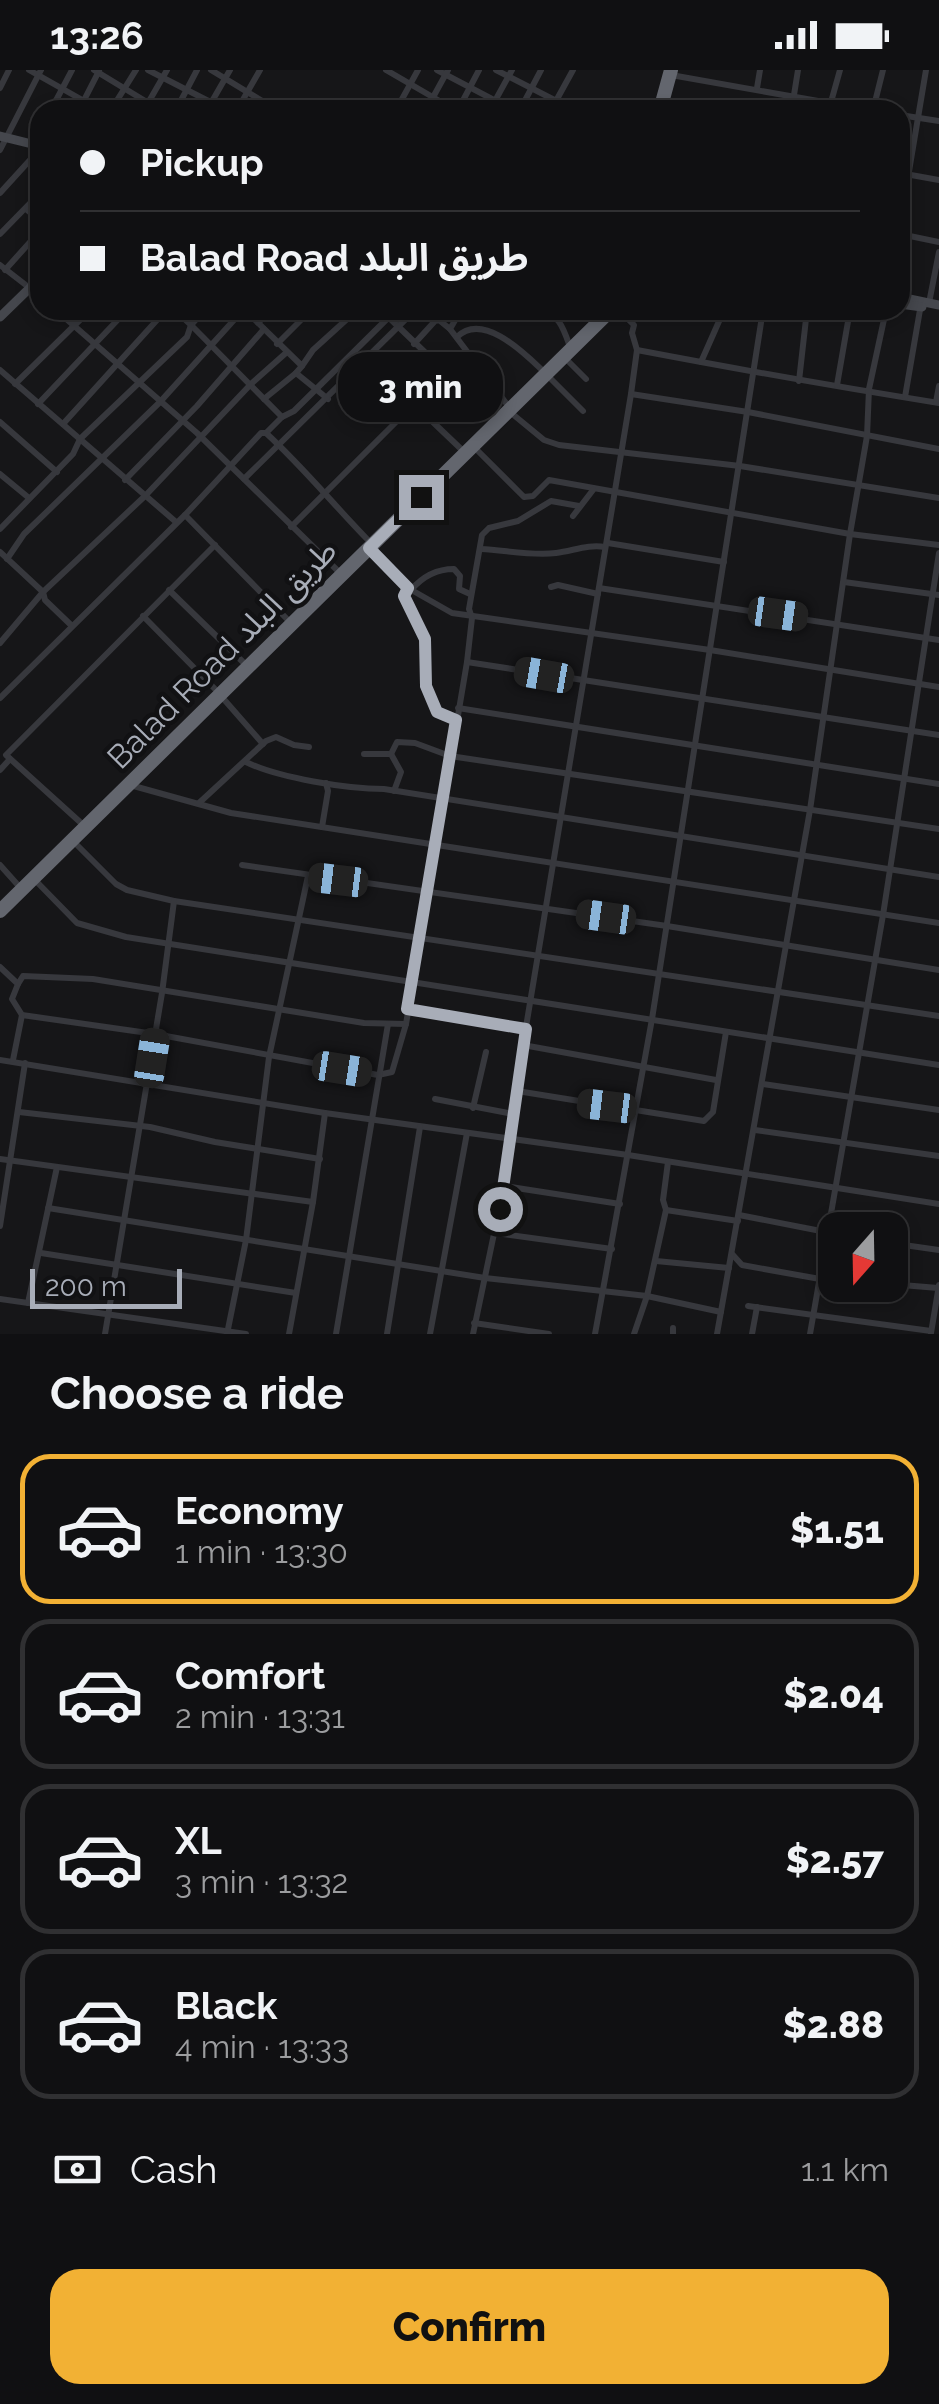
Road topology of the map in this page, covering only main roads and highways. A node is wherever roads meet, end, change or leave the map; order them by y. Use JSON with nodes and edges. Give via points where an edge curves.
{"nodes":[{"id":1,"x":668,"y":72,"type":"edge"},
{"id":2,"x":660,"y":100,"type":"edge"},
{"id":3,"x":594,"y":320,"type":"edge"},
{"id":4,"x":600,"y":320,"type":"edge"},
{"id":5,"x":566,"y":351,"type":"junction"},
{"id":6,"x":368,"y":544,"type":"junction"},
{"id":7,"x":218,"y":692,"type":"junction"},
{"id":8,"x":0,"y":901,"type":"edge"},
{"id":9,"x":0,"y":911,"type":"edge"}],
"edges":[{"from":1,"to":2,"type":"highway"},
{"from":3,"to":5,"type":"highway","name":"Balad Road طريق البلد"},
{"from":4,"to":5,"type":"highway","name":"Balad Road طريق البلد"},
{"from":5,"to":6,"type":"highway","name":"Balad Road طريق البلد"},
{"from":6,"to":7,"type":"highway","name":"Balad Road طريق البلد"},
{"from":6,"to":7,"type":"highway","name":"Balad Road طريق البلد"},
{"from":7,"to":8,"type":"highway","name":"Balad Road طريق البلد"},
{"from":7,"to":9,"type":"highway","name":"Balad Road طريق البلد"}]}
